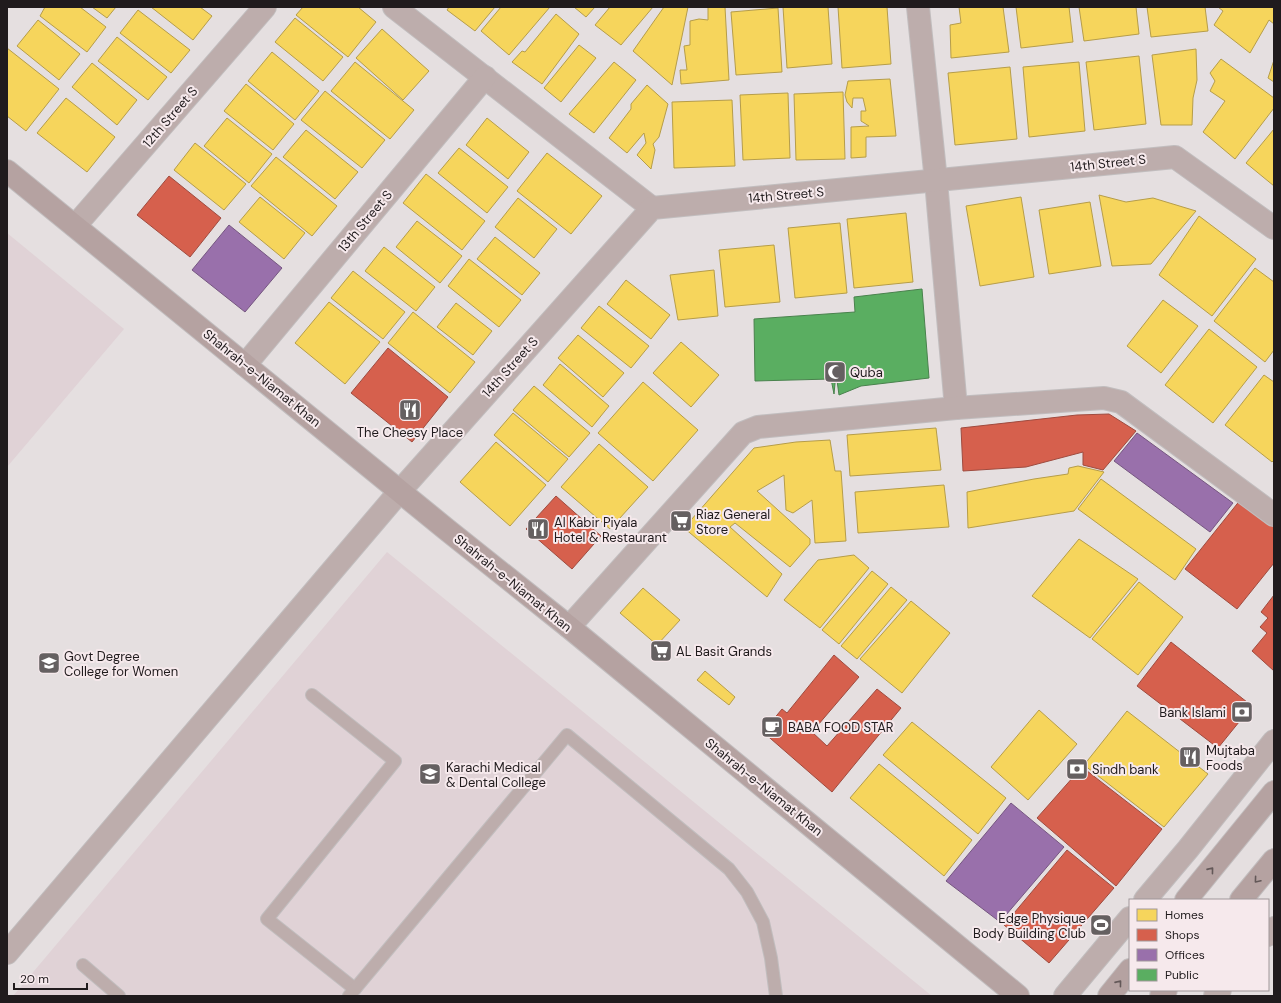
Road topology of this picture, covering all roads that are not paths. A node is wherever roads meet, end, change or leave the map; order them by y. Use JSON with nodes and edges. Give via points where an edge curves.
{"nodes":[{"id":1,"x":264,"y":7,"type":"edge"},
{"id":2,"x":394,"y":7,"type":"edge"},
{"id":3,"x":918,"y":7,"type":"edge"},
{"id":4,"x":485,"y":77,"type":"junction"},
{"id":5,"x":7,"y":171,"type":"edge"},
{"id":6,"x":936,"y":181,"type":"junction"},
{"id":7,"x":652,"y":208,"type":"junction"},
{"id":8,"x":75,"y":226,"type":"junction"},
{"id":9,"x":1274,"y":228,"type":"edge"},
{"id":10,"x":245,"y":365,"type":"junction"},
{"id":11,"x":956,"y":408,"type":"junction"},
{"id":12,"x":400,"y":491,"type":"junction"},
{"id":13,"x":1274,"y":515,"type":"edge"},
{"id":14,"x":569,"y":627,"type":"junction"},
{"id":15,"x":312,"y":695,"type":"dead end"},
{"id":16,"x":1274,"y":741,"type":"edge"},
{"id":17,"x":1274,"y":792,"type":"edge"},
{"id":18,"x":1274,"y":860,"type":"edge"},
{"id":19,"x":1146,"y":899,"type":"edge"},
{"id":20,"x":1187,"y":899,"type":"edge"},
{"id":21,"x":1242,"y":899,"type":"edge"},
{"id":22,"x":1129,"y":919,"type":"edge"},
{"id":23,"x":7,"y":953,"type":"edge"},
{"id":24,"x":83,"y":965,"type":"dead end"},
{"id":25,"x":1129,"y":971,"type":"edge"},
{"id":26,"x":352,"y":993,"type":"edge"},
{"id":27,"x":119,"y":996,"type":"edge"},
{"id":28,"x":776,"y":996,"type":"edge"},
{"id":29,"x":1018,"y":996,"type":"edge"},
{"id":30,"x":1065,"y":996,"type":"edge"},
{"id":31,"x":1109,"y":996,"type":"edge"}],
"edges":[{"from":1,"to":8,"type":"street","name":"12th Street S"},
{"from":2,"to":4,"type":"street"},
{"from":3,"to":6,"type":"street"},
{"from":4,"to":7,"type":"street"},
{"from":4,"to":10,"type":"street","name":"13th Street S"},
{"from":5,"to":8,"type":"main road","name":"Shahrah-e-Niamat Khan"},
{"from":6,"to":7,"type":"street","name":"14th Street S"},
{"from":6,"to":9,"type":"street","name":"14th Street S","via":[[1175,157]]},
{"from":6,"to":11,"type":"street"},
{"from":7,"to":12,"type":"street","name":"14th Street S"},
{"from":8,"to":10,"type":"main road","name":"Shahrah-e-Niamat Khan"},
{"from":10,"to":12,"type":"main road","name":"Shahrah-e-Niamat Khan"},
{"from":11,"to":13,"type":"street","via":[[1104,398],[1121,402]]},
{"from":11,"to":14,"type":"street","via":[[758,427],[743,433]]},
{"from":12,"to":14,"type":"main road","name":"Shahrah-e-Niamat Khan"},
{"from":12,"to":23,"type":"street","name":"14th Street S"},
{"from":14,"to":29,"type":"main road","name":"Shahrah-e-Niamat Khan"},
{"from":15,"to":26,"type":"lane","via":[[395,761],[268,919]]},
{"from":16,"to":19,"type":"street"},
{"from":20,"to":17,"type":"main road","one_way":true},
{"from":18,"to":21,"type":"main road","one_way":true},
{"from":22,"to":30,"type":"street"},
{"from":24,"to":27,"type":"lane"},
{"from":31,"to":25,"type":"main road","one_way":true},
{"from":26,"to":28,"type":"lane","via":[[567,735],[729,869],[747,892],[763,922]]}]}
